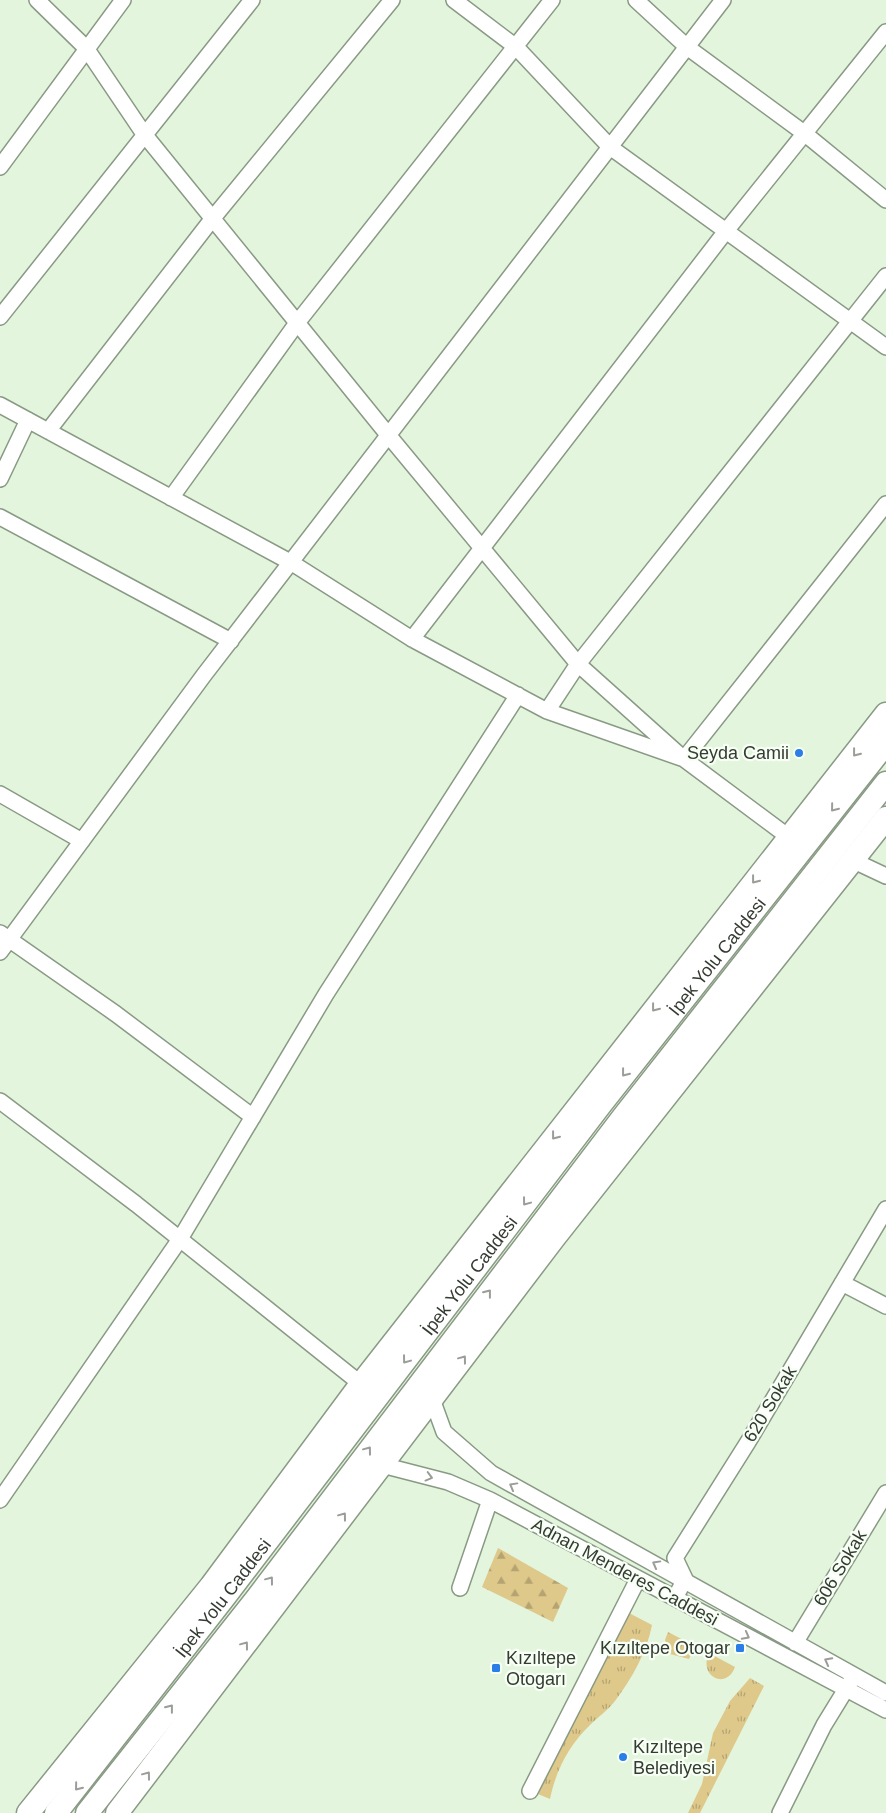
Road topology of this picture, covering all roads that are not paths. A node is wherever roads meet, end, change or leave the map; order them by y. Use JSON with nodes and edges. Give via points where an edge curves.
{"nodes":[{"id":1,"x":37,"y":0,"type":"edge"},
{"id":2,"x":123,"y":0,"type":"edge"},
{"id":3,"x":252,"y":0,"type":"edge"},
{"id":4,"x":392,"y":0,"type":"edge"},
{"id":5,"x":454,"y":0,"type":"edge"},
{"id":6,"x":552,"y":0,"type":"edge"},
{"id":7,"x":636,"y":0,"type":"edge"},
{"id":8,"x":724,"y":0,"type":"edge"},
{"id":9,"x":886,"y":32,"type":"edge"},
{"id":10,"x":516,"y":47,"type":"junction"},
{"id":11,"x":687,"y":47,"type":"junction"},
{"id":12,"x":86,"y":48,"type":"junction"},
{"id":13,"x":804,"y":133,"type":"junction"},
{"id":14,"x":144,"y":134,"type":"junction"},
{"id":15,"x":610,"y":147,"type":"junction"},
{"id":16,"x":0,"y":167,"type":"edge"},
{"id":17,"x":886,"y":200,"type":"edge"},
{"id":18,"x":213,"y":218,"type":"junction"},
{"id":19,"x":726,"y":231,"type":"junction"},
{"id":20,"x":886,"y":276,"type":"edge"},
{"id":21,"x":0,"y":317,"type":"edge"},
{"id":22,"x":851,"y":322,"type":"junction"},
{"id":23,"x":297,"y":323,"type":"junction"},
{"id":24,"x":886,"y":347,"type":"edge"},
{"id":25,"x":0,"y":405,"type":"edge"},
{"id":26,"x":28,"y":420,"type":"junction"},
{"id":27,"x":48,"y":431,"type":"junction"},
{"id":28,"x":389,"y":436,"type":"junction"},
{"id":29,"x":0,"y":479,"type":"edge"},
{"id":30,"x":171,"y":498,"type":"junction"},
{"id":31,"x":886,"y":504,"type":"edge"},
{"id":32,"x":0,"y":517,"type":"edge"},
{"id":33,"x":482,"y":548,"type":"junction"},
{"id":34,"x":292,"y":563,"type":"junction"},
{"id":35,"x":412,"y":639,"type":"junction"},
{"id":36,"x":230,"y":641,"type":"junction"},
{"id":37,"x":578,"y":664,"type":"junction"},
{"id":38,"x":518,"y":695,"type":"junction"},
{"id":39,"x":547,"y":711,"type":"junction"},
{"id":40,"x":886,"y":714,"type":"edge"},
{"id":41,"x":886,"y":743,"type":"edge"},
{"id":42,"x":684,"y":759,"type":"junction"},
{"id":43,"x":886,"y":783,"type":"edge"},
{"id":44,"x":0,"y":794,"type":"edge"},
{"id":45,"x":886,"y":818,"type":"edge"},
{"id":46,"x":790,"y":838,"type":"junction"},
{"id":47,"x":82,"y":841,"type":"junction"},
{"id":48,"x":852,"y":860,"type":"junction"},
{"id":49,"x":886,"y":876,"type":"edge"},
{"id":50,"x":5,"y":936,"type":"edge"},
{"id":51,"x":0,"y":952,"type":"edge"},
{"id":52,"x":0,"y":1101,"type":"edge"},
{"id":53,"x":253,"y":1117,"type":"junction"},
{"id":54,"x":886,"y":1209,"type":"edge"},
{"id":55,"x":180,"y":1239,"type":"junction"},
{"id":56,"x":842,"y":1283,"type":"junction"},
{"id":57,"x":886,"y":1306,"type":"edge"},
{"id":58,"x":362,"y":1384,"type":"junction"},
{"id":59,"x":432,"y":1399,"type":"junction"},
{"id":60,"x":382,"y":1465,"type":"junction"},
{"id":61,"x":886,"y":1493,"type":"edge"},
{"id":62,"x":0,"y":1500,"type":"edge"},
{"id":63,"x":490,"y":1500,"type":"junction"},
{"id":64,"x":638,"y":1579,"type":"junction"},
{"id":65,"x":685,"y":1579,"type":"junction"},
{"id":66,"x":460,"y":1588,"type":"dead end"},
{"id":67,"x":675,"y":1598,"type":"junction"},
{"id":68,"x":795,"y":1643,"type":"junction"},
{"id":69,"x":854,"y":1675,"type":"junction"},
{"id":70,"x":847,"y":1690,"type":"junction"},
{"id":71,"x":886,"y":1693,"type":"edge"},
{"id":72,"x":884,"y":1705,"type":"edge"},
{"id":73,"x":530,"y":1791,"type":"dead end"},
{"id":74,"x":28,"y":1813,"type":"edge"},
{"id":75,"x":56,"y":1813,"type":"edge"},
{"id":76,"x":87,"y":1813,"type":"edge"},
{"id":77,"x":117,"y":1813,"type":"edge"},
{"id":78,"x":780,"y":1813,"type":"edge"}],
"edges":[{"from":1,"to":12,"type":"street"},
{"from":2,"to":12,"type":"street"},
{"from":3,"to":14,"type":"street"},
{"from":4,"to":18,"type":"street"},
{"from":5,"to":10,"type":"street"},
{"from":6,"to":10,"type":"street"},
{"from":7,"to":11,"type":"street"},
{"from":8,"to":11,"type":"street"},
{"from":9,"to":13,"type":"street"},
{"from":10,"to":15,"type":"street"},
{"from":10,"to":23,"type":"street"},
{"from":11,"to":13,"type":"street"},
{"from":11,"to":15,"type":"street"},
{"from":12,"to":14,"type":"street"},
{"from":12,"to":16,"type":"street"},
{"from":13,"to":17,"type":"street"},
{"from":13,"to":19,"type":"street"},
{"from":14,"to":18,"type":"street"},
{"from":14,"to":21,"type":"street"},
{"from":15,"to":19,"type":"street"},
{"from":15,"to":28,"type":"street"},
{"from":18,"to":23,"type":"street"},
{"from":18,"to":27,"type":"street"},
{"from":19,"to":22,"type":"street"},
{"from":19,"to":33,"type":"street"},
{"from":20,"to":22,"type":"street"},
{"from":22,"to":24,"type":"street"},
{"from":22,"to":37,"type":"street"},
{"from":23,"to":28,"type":"street"},
{"from":23,"to":30,"type":"street"},
{"from":25,"to":26,"type":"street"},
{"from":26,"to":27,"type":"street"},
{"from":26,"to":29,"type":"street"},
{"from":27,"to":30,"type":"street"},
{"from":28,"to":33,"type":"street"},
{"from":28,"to":34,"type":"street"},
{"from":30,"to":34,"type":"street"},
{"from":31,"to":42,"type":"street"},
{"from":32,"to":36,"type":"street"},
{"from":33,"to":35,"type":"street"},
{"from":33,"to":37,"type":"street"},
{"from":34,"to":35,"type":"street"},
{"from":34,"to":36,"type":"street"},
{"from":35,"to":38,"type":"street"},
{"from":36,"to":47,"type":"street"},
{"from":37,"to":39,"type":"street"},
{"from":37,"to":42,"type":"street"},
{"from":38,"to":39,"type":"street"},
{"from":38,"to":53,"type":"street","via":[[326,994]]},
{"from":39,"to":42,"type":"street"},
{"from":40,"to":46,"type":"highway","one_way":true},
{"from":41,"to":75,"type":"highway","name":"İpek Yolu Caddesi","one_way":true,"via":[[601,1104]]},
{"from":42,"to":46,"type":"street"},
{"from":76,"to":43,"type":"highway","name":"İpek Yolu Caddesi","one_way":true,"via":[[257,1598],[624,1116]]},
{"from":44,"to":47,"type":"street"},
{"from":45,"to":48,"type":"highway"},
{"from":46,"to":58,"type":"highway","one_way":true},
{"from":47,"to":50,"type":"street"},
{"from":48,"to":49,"type":"street"},
{"from":59,"to":48,"type":"highway","one_way":true,"via":[[554,1238]]},
{"from":50,"to":51,"type":"street"},
{"from":50,"to":53,"type":"street"},
{"from":52,"to":55,"type":"street"},
{"from":53,"to":55,"type":"street"},
{"from":54,"to":56,"type":"street","name":"620 Sokak"},
{"from":55,"to":58,"type":"street"},
{"from":55,"to":62,"type":"street"},
{"from":56,"to":57,"type":"street"},
{"from":56,"to":65,"type":"street","name":"620 Sokak","via":[[675,1558]]},
{"from":58,"to":74,"type":"highway","via":[[211,1586]]},
{"from":59,"to":60,"type":"highway"},
{"from":65,"to":59,"type":"street","name":"Adnan Menderes Caddesi","one_way":true,"via":[[491,1473],[444,1432]]},
{"from":60,"to":63,"type":"street","name":"Adnan Menderes Caddesi","one_way":true,"via":[[448,1482]]},
{"from":77,"to":60,"type":"highway","one_way":true},
{"from":61,"to":68,"type":"street","name":"606 Sokak"},
{"from":63,"to":64,"type":"street","name":"Adnan Menderes Caddesi"},
{"from":63,"to":66,"type":"street"},
{"from":64,"to":67,"type":"street","name":"Adnan Menderes Caddesi"},
{"from":64,"to":73,"type":"street"},
{"from":65,"to":67,"type":"street"},
{"from":65,"to":68,"type":"street","name":"Adnan Menderes Caddesi"},
{"from":67,"to":70,"type":"street","name":"Adnan Menderes Caddesi","one_way":true},
{"from":69,"to":68,"type":"street","name":"Adnan Menderes Caddesi","one_way":true},
{"from":69,"to":70,"type":"street"},
{"from":69,"to":71,"type":"street","name":"Adnan Menderes Caddesi"},
{"from":70,"to":72,"type":"street","name":"Adnan Menderes Caddesi"},
{"from":70,"to":78,"type":"street","via":[[824,1726]]}]}
